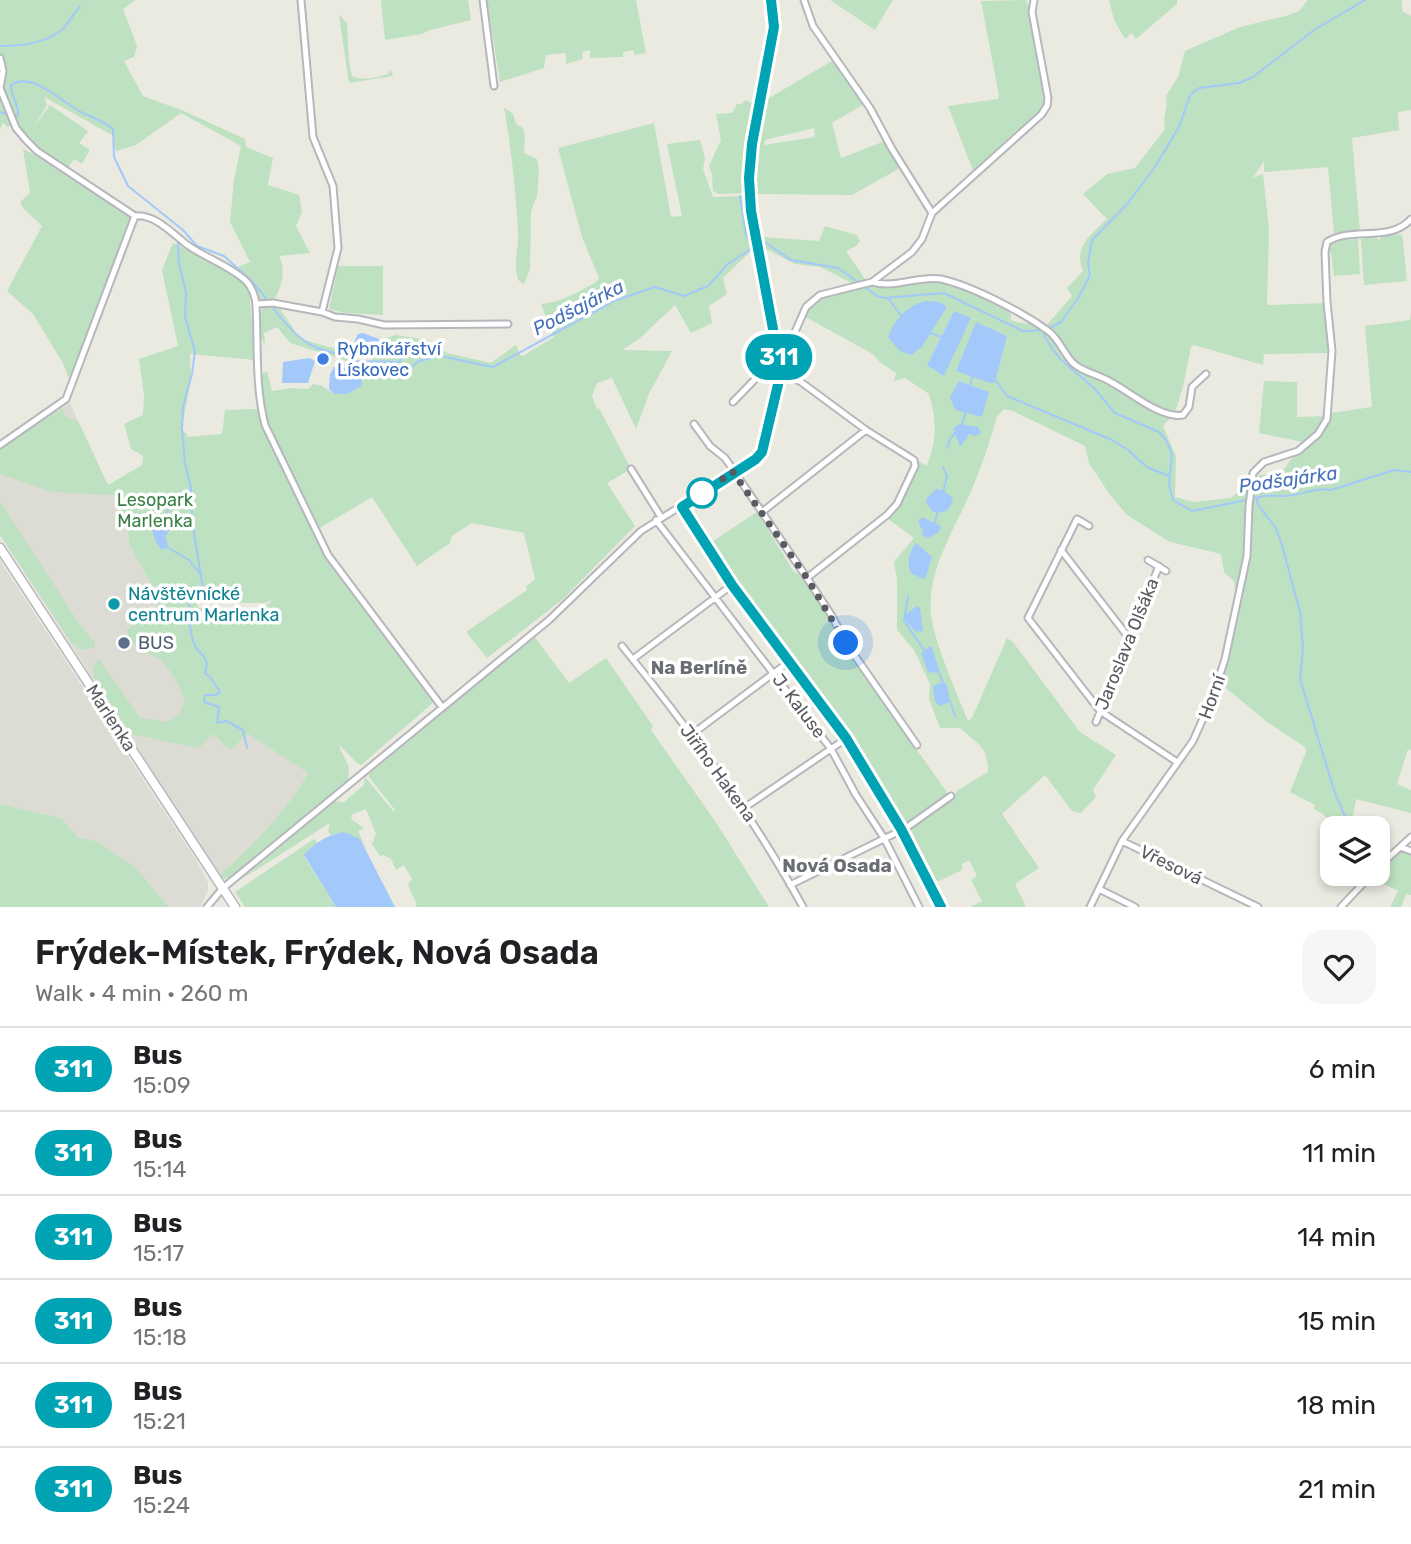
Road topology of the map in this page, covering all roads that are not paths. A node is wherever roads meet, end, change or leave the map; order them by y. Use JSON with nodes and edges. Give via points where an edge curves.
{"nodes":[{"id":1,"x":301,"y":0,"type":"edge"},
{"id":2,"x":483,"y":0,"type":"edge"},
{"id":3,"x":771,"y":0,"type":"edge"},
{"id":4,"x":804,"y":0,"type":"edge"},
{"id":5,"x":1034,"y":0,"type":"edge"},
{"id":6,"x":0,"y":58,"type":"edge"},
{"id":7,"x":494,"y":86,"type":"dead end"},
{"id":8,"x":932,"y":213,"type":"junction"},
{"id":9,"x":135,"y":216,"type":"junction"},
{"id":10,"x":1411,"y":219,"type":"edge"},
{"id":11,"x":872,"y":282,"type":"junction"},
{"id":12,"x":257,"y":304,"type":"junction"},
{"id":13,"x":322,"y":312,"type":"junction"},
{"id":14,"x":508,"y":324,"type":"dead end"},
{"id":15,"x":781,"y":369,"type":"junction"},
{"id":16,"x":1206,"y":374,"type":"dead end"},
{"id":17,"x":733,"y":402,"type":"dead end"},
{"id":18,"x":694,"y":424,"type":"dead end"},
{"id":19,"x":866,"y":430,"type":"junction"},
{"id":20,"x":0,"y":445,"type":"edge"},
{"id":21,"x":631,"y":469,"type":"dead end"},
{"id":22,"x":733,"y":472,"type":"junction"},
{"id":23,"x":682,"y":507,"type":"junction"},
{"id":24,"x":762,"y":512,"type":"junction"},
{"id":25,"x":659,"y":518,"type":"junction"},
{"id":26,"x":1089,"y":526,"type":"dead end"},
{"id":27,"x":0,"y":548,"type":"edge"},
{"id":28,"x":1061,"y":550,"type":"junction"},
{"id":29,"x":1148,"y":560,"type":"dead end"},
{"id":30,"x":1159,"y":566,"type":"junction"},
{"id":31,"x":1166,"y":570,"type":"dead end"},
{"id":32,"x":807,"y":578,"type":"junction"},
{"id":33,"x":732,"y":585,"type":"junction"},
{"id":34,"x":717,"y":597,"type":"junction"},
{"id":35,"x":1129,"y":638,"type":"junction"},
{"id":36,"x":622,"y":646,"type":"dead end"},
{"id":37,"x":633,"y":659,"type":"junction"},
{"id":38,"x":790,"y":661,"type":"junction"},
{"id":39,"x":774,"y":673,"type":"junction"},
{"id":40,"x":442,"y":706,"type":"junction"},
{"id":41,"x":1100,"y":711,"type":"junction"},
{"id":42,"x":1096,"y":722,"type":"dead end"},
{"id":43,"x":691,"y":735,"type":"junction"},
{"id":44,"x":846,"y":738,"type":"junction"},
{"id":45,"x":917,"y":746,"type":"dead end"},
{"id":46,"x":831,"y":749,"type":"junction"},
{"id":47,"x":1177,"y":762,"type":"junction"},
{"id":48,"x":951,"y":796,"type":"dead end"},
{"id":49,"x":744,"y":808,"type":"junction"},
{"id":50,"x":901,"y":829,"type":"junction"},
{"id":51,"x":1411,"y":837,"type":"edge"},
{"id":52,"x":884,"y":838,"type":"junction"},
{"id":53,"x":1122,"y":841,"type":"junction"},
{"id":54,"x":1401,"y":847,"type":"junction"},
{"id":55,"x":1411,"y":851,"type":"edge"},
{"id":56,"x":1390,"y":857,"type":"edge"},
{"id":57,"x":790,"y":885,"type":"junction"},
{"id":58,"x":1361,"y":886,"type":"edge"},
{"id":59,"x":223,"y":888,"type":"junction"},
{"id":60,"x":1099,"y":889,"type":"junction"},
{"id":61,"x":207,"y":907,"type":"edge"},
{"id":62,"x":235,"y":907,"type":"edge"},
{"id":63,"x":803,"y":907,"type":"edge"},
{"id":64,"x":919,"y":907,"type":"edge"},
{"id":65,"x":941,"y":907,"type":"edge"},
{"id":66,"x":1090,"y":907,"type":"edge"},
{"id":67,"x":1135,"y":907,"type":"edge"},
{"id":68,"x":1258,"y":907,"type":"edge"},
{"id":69,"x":1341,"y":907,"type":"edge"}],
"edges":[{"from":1,"to":13,"type":"street","via":[[313,137],[333,186],[338,248]]},
{"from":2,"to":7,"type":"street"},
{"from":3,"to":15,"type":"street","via":[[774,27],[750,164],[750,202]]},
{"from":4,"to":8,"type":"street","via":[[813,26],[870,108]]},
{"from":5,"to":8,"type":"street","via":[[1032,12],[1048,106]]},
{"from":6,"to":9,"type":"street","via":[[1,88],[22,135],[37,151]]},
{"from":8,"to":11,"type":"street","via":[[912,252]]},
{"from":9,"to":12,"type":"street","via":[[153,219],[246,281]]},
{"from":9,"to":20,"type":"street","via":[[66,400]]},
{"from":10,"to":47,"type":"street","name":"Horní","via":[[1395,230],[1327,242],[1326,302],[1332,351],[1327,419],[1318,435],[1298,451],[1264,462],[1254,474],[1247,556],[1226,659],[1201,726]]},
{"from":11,"to":15,"type":"street","via":[[820,295],[806,307]]},
{"from":11,"to":16,"type":"street","via":[[939,279],[1003,304],[1051,332],[1074,365],[1150,407],[1178,416],[1189,407],[1192,387]]},
{"from":12,"to":13,"type":"street"},
{"from":12,"to":40,"type":"street","via":[[260,406],[265,425],[328,555]]},
{"from":13,"to":14,"type":"street","via":[[384,326]]},
{"from":15,"to":17,"type":"street","via":[[764,370]]},
{"from":15,"to":19,"type":"street"},
{"from":15,"to":22,"type":"street","via":[[762,452]]},
{"from":18,"to":22,"type":"street"},
{"from":19,"to":24,"type":"street"},
{"from":19,"to":32,"type":"street","via":[[914,460],[915,466],[887,515]]},
{"from":21,"to":25,"type":"street","name":"J. Kaluse"},
{"from":22,"to":23,"type":"street"},
{"from":22,"to":24,"type":"street"},
{"from":23,"to":25,"type":"street"},
{"from":23,"to":33,"type":"street"},
{"from":24,"to":32,"type":"street"},
{"from":25,"to":34,"type":"street","name":"J. Kaluse"},
{"from":25,"to":40,"type":"street","via":[[549,620]]},
{"from":26,"to":28,"type":"street","via":[[1077,519]]},
{"from":27,"to":59,"type":"main road","name":"Marlenka"},
{"from":28,"to":35,"type":"street"},
{"from":28,"to":41,"type":"street","via":[[1028,618]]},
{"from":29,"to":30,"type":"street"},
{"from":30,"to":31,"type":"street"},
{"from":30,"to":35,"type":"street","name":"Jaroslava Olšáka"},
{"from":32,"to":45,"type":"street"},
{"from":33,"to":34,"type":"street"},
{"from":33,"to":38,"type":"street"},
{"from":34,"to":37,"type":"street"},
{"from":34,"to":39,"type":"street","name":"J. Kaluse"},
{"from":35,"to":41,"type":"street","name":"Jaroslava Olšáka"},
{"from":36,"to":37,"type":"street","name":"Jiřího Hakena"},
{"from":37,"to":43,"type":"street","name":"Jiřího Hakena"},
{"from":38,"to":39,"type":"street"},
{"from":38,"to":44,"type":"street"},
{"from":39,"to":43,"type":"street"},
{"from":39,"to":46,"type":"street","name":"J. Kaluse"},
{"from":40,"to":59,"type":"street"},
{"from":41,"to":42,"type":"street","name":"Jaroslava Olšáka"},
{"from":41,"to":47,"type":"street"},
{"from":43,"to":49,"type":"street","name":"Jiřího Hakena"},
{"from":44,"to":46,"type":"street"},
{"from":44,"to":50,"type":"street"},
{"from":46,"to":49,"type":"street"},
{"from":46,"to":52,"type":"street","name":"J. Kaluse"},
{"from":47,"to":53,"type":"street","name":"Horní"},
{"from":48,"to":50,"type":"street"},
{"from":49,"to":57,"type":"street","name":"Jiřího Hakena"},
{"from":50,"to":52,"type":"street"},
{"from":50,"to":65,"type":"street"},
{"from":51,"to":54,"type":"street"},
{"from":52,"to":57,"type":"street"},
{"from":52,"to":64,"type":"street","name":"J. Kaluse"},
{"from":53,"to":60,"type":"street","name":"Horní"},
{"from":53,"to":68,"type":"street","name":"Vřesová"},
{"from":54,"to":55,"type":"street"},
{"from":54,"to":56,"type":"street"},
{"from":57,"to":63,"type":"street","name":"Jiřího Hakena"},
{"from":58,"to":69,"type":"street"},
{"from":59,"to":61,"type":"street"},
{"from":59,"to":62,"type":"main road","name":"Marlenka"},
{"from":60,"to":66,"type":"street","name":"Horní"},
{"from":60,"to":67,"type":"street"}]}
